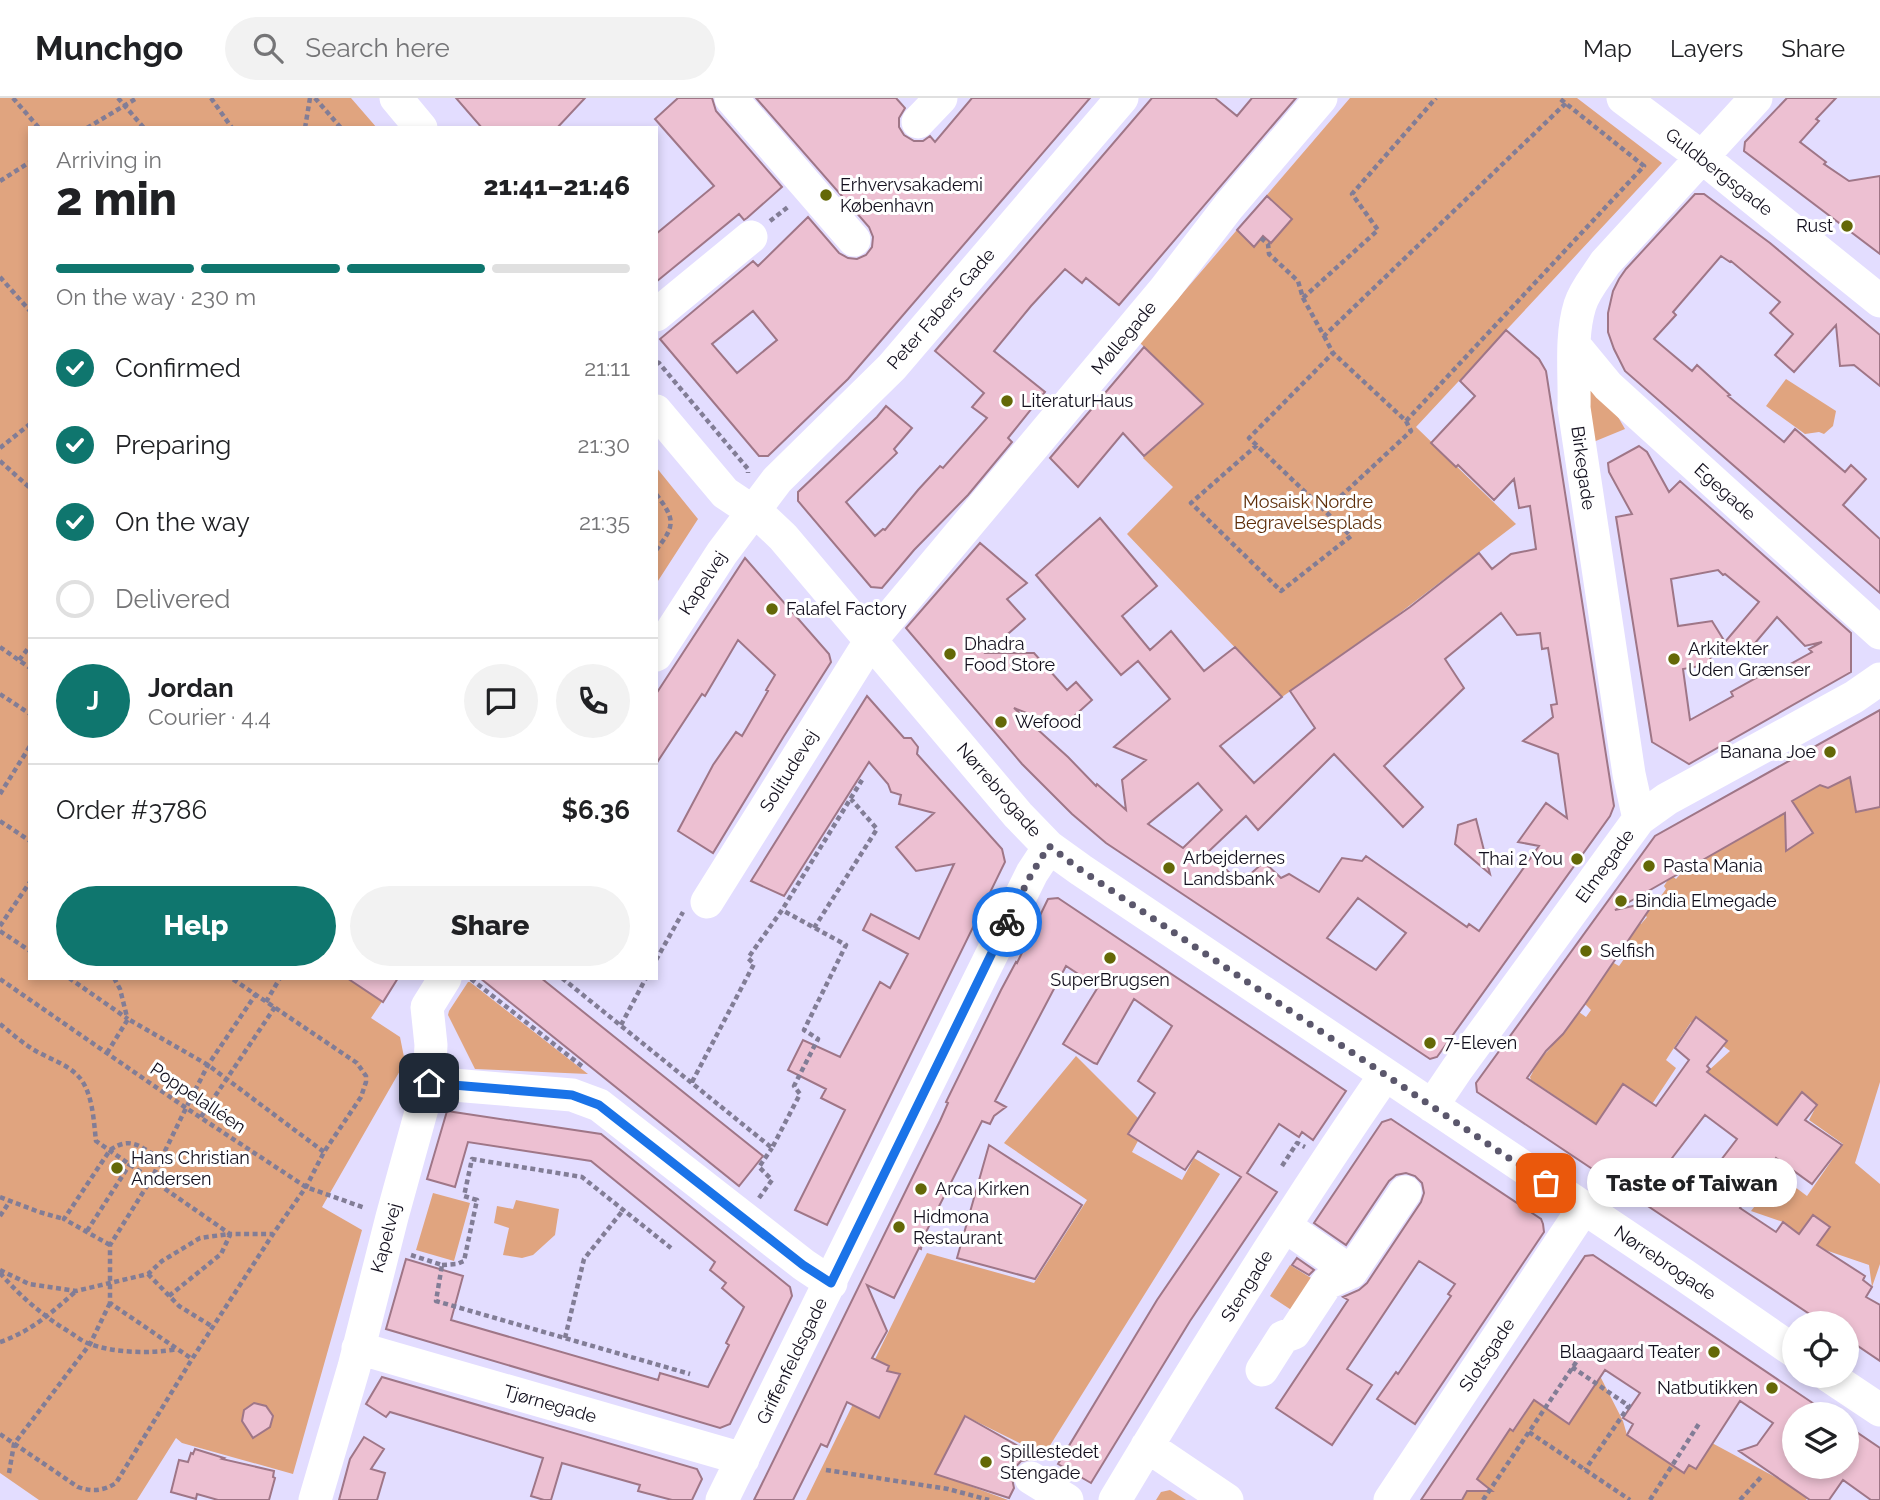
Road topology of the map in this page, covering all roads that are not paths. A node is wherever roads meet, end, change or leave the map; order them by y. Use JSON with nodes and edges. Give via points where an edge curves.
{"nodes":[{"id":1,"x":396,"y":98,"type":"edge"},
{"id":2,"x":731,"y":98,"type":"edge"},
{"id":3,"x":941,"y":98,"type":"edge"},
{"id":4,"x":1122,"y":98,"type":"edge"},
{"id":5,"x":1321,"y":98,"type":"edge"},
{"id":6,"x":1623,"y":98,"type":"edge"},
{"id":7,"x":1756,"y":98,"type":"edge"},
{"id":8,"x":918,"y":122,"type":"dead end"},
{"id":9,"x":419,"y":126,"type":"edge"},
{"id":10,"x":1703,"y":158,"type":"junction"},
{"id":11,"x":751,"y":237,"type":"road end"},
{"id":12,"x":854,"y":240,"type":"dead end"},
{"id":13,"x":1880,"y":301,"type":"edge"},
{"id":14,"x":658,"y":313,"type":"edge"},
{"id":15,"x":1575,"y":346,"type":"junction"},
{"id":16,"x":658,"y":413,"type":"edge"},
{"id":17,"x":753,"y":512,"type":"junction"},
{"id":18,"x":1880,"y":633,"type":"edge"},
{"id":19,"x":871,"y":640,"type":"junction"},
{"id":20,"x":658,"y":652,"type":"edge"},
{"id":21,"x":1880,"y":678,"type":"edge"},
{"id":22,"x":1639,"y":819,"type":"junction"},
{"id":23,"x":1049,"y":846,"type":"junction"},
{"id":24,"x":707,"y":902,"type":"road end"},
{"id":25,"x":444,"y":980,"type":"edge"},
{"id":26,"x":1385,"y":1074,"type":"junction"},
{"id":27,"x":429,"y":1083,"type":"junction"},
{"id":28,"x":1432,"y":1106,"type":"junction"},
{"id":29,"x":1405,"y":1192,"type":"dead end"},
{"id":30,"x":1583,"y":1209,"type":"junction"},
{"id":31,"x":1286,"y":1226,"type":"junction"},
{"id":32,"x":1351,"y":1272,"type":"junction"},
{"id":33,"x":831,"y":1283,"type":"junction"},
{"id":34,"x":1782,"y":1343,"type":"edge"},
{"id":35,"x":358,"y":1348,"type":"junction"},
{"id":36,"x":1262,"y":1370,"type":"dead end"},
{"id":37,"x":1847,"y":1388,"type":"edge"},
{"id":38,"x":1880,"y":1410,"type":"edge"},
{"id":39,"x":1147,"y":1446,"type":"junction"},
{"id":40,"x":743,"y":1459,"type":"junction"},
{"id":41,"x":1031,"y":1478,"type":"dead end"},
{"id":42,"x":314,"y":1500,"type":"edge"},
{"id":43,"x":722,"y":1500,"type":"edge"},
{"id":44,"x":1066,"y":1500,"type":"edge"},
{"id":45,"x":1115,"y":1500,"type":"edge"},
{"id":46,"x":1227,"y":1500,"type":"edge"},
{"id":47,"x":1390,"y":1500,"type":"edge"}],
"edges":[{"from":1,"to":9,"type":"street"},
{"from":2,"to":12,"type":"street"},
{"from":3,"to":8,"type":"street"},
{"from":4,"to":17,"type":"street","name":"Peter Fabers Gade","via":[[892,368],[777,480]]},
{"from":5,"to":19,"type":"street","name":"Møllegade"},
{"from":6,"to":10,"type":"street","name":"Guldbergsgade"},
{"from":7,"to":10,"type":"street","name":"Birkegade"},
{"from":10,"to":13,"type":"street","name":"Guldbergsgade"},
{"from":10,"to":15,"type":"street","name":"Birkegade","via":[[1605,262],[1580,303]]},
{"from":11,"to":14,"type":"street"},
{"from":15,"to":18,"type":"street","name":"Egegade","via":[[1608,386]]},
{"from":15,"to":22,"type":"street","name":"Birkegade","via":[[1574,408]]},
{"from":16,"to":17,"type":"street","name":"Nørrebrogade","via":[[725,493]]},
{"from":17,"to":19,"type":"street","name":"Nørrebrogade","via":[[783,537]]},
{"from":17,"to":20,"type":"street","name":"Kapelvej"},
{"from":19,"to":23,"type":"street","name":"Nørrebrogade"},
{"from":19,"to":24,"type":"street","name":"Solitudevej"},
{"from":21,"to":22,"type":"street","name":"Elmegade"},
{"from":22,"to":28,"type":"street","name":"Elmegade"},
{"from":23,"to":26,"type":"street","name":"Nørrebrogade"},
{"from":23,"to":33,"type":"street","name":"Griffenfeldsgade"},
{"from":25,"to":27,"type":"street","name":"Kapelvej","via":[[426,1007]]},
{"from":26,"to":28,"type":"street","name":"Nørrebrogade"},
{"from":26,"to":31,"type":"street","name":"Stengade"},
{"from":27,"to":33,"type":"street","via":[[572,1095],[599,1105]]},
{"from":27,"to":35,"type":"street","name":"Kapelvej"},
{"from":28,"to":30,"type":"street","name":"Nørrebrogade"},
{"from":29,"to":32,"type":"street"},
{"from":30,"to":34,"type":"street","name":"Nørrebrogade"},
{"from":30,"to":47,"type":"street","name":"Slotsgade"},
{"from":31,"to":32,"type":"street"},
{"from":31,"to":39,"type":"street","name":"Stengade"},
{"from":32,"to":36,"type":"street","via":[[1327,1283],[1294,1334],[1283,1337]]},
{"from":33,"to":40,"type":"street","name":"Griffenfeldsgade"},
{"from":35,"to":40,"type":"street","name":"Tjørnegade"},
{"from":35,"to":42,"type":"street","name":"Kapelvej"},
{"from":37,"to":38,"type":"street"},
{"from":39,"to":45,"type":"street","name":"Stengade"},
{"from":39,"to":46,"type":"street"},
{"from":40,"to":43,"type":"street","name":"Griffenfeldsgade"},
{"from":41,"to":44,"type":"street"}]}
